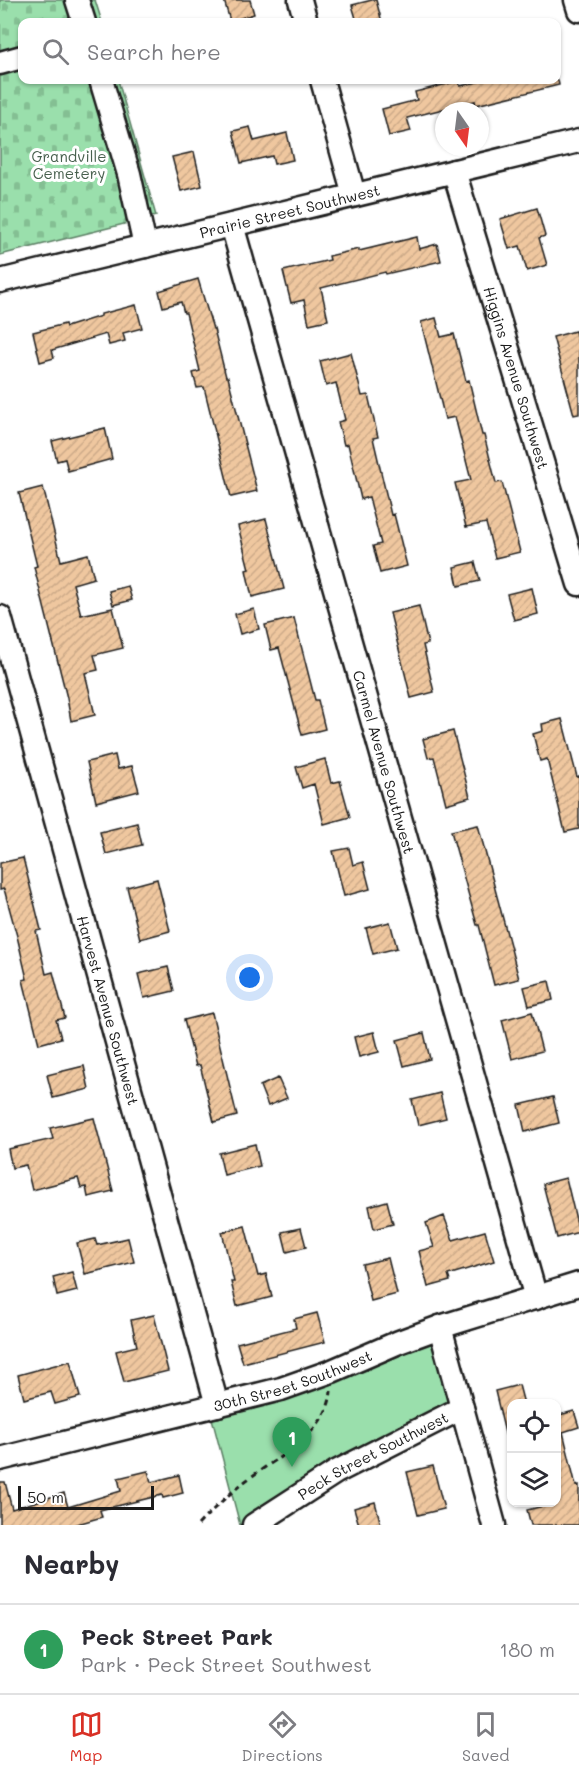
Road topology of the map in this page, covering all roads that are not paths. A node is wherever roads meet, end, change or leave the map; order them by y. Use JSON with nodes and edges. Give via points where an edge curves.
{"nodes":[{"id":1,"x":77,"y":0,"type":"edge"},
{"id":2,"x":300,"y":0,"type":"edge"},
{"id":3,"x":576,"y":0,"type":"edge"},
{"id":4,"x":579,"y":10,"type":"edge"},
{"id":5,"x":83,"y":18,"type":"edge"},
{"id":6,"x":305,"y":18,"type":"edge"},
{"id":7,"x":18,"y":58,"type":"edge"},
{"id":8,"x":0,"y":63,"type":"edge"},
{"id":9,"x":102,"y":84,"type":"edge"},
{"id":10,"x":323,"y":84,"type":"edge"},
{"id":11,"x":579,"y":141,"type":"edge"},
{"id":12,"x":454,"y":171,"type":"junction"},
{"id":13,"x":354,"y":195,"type":"junction"},
{"id":14,"x":232,"y":225,"type":"junction"},
{"id":15,"x":145,"y":246,"type":"junction"},
{"id":16,"x":2,"y":274,"type":"edge"},
{"id":17,"x":579,"y":584,"type":"edge"},
{"id":18,"x":0,"y":617,"type":"edge"},
{"id":19,"x":579,"y":1284,"type":"edge"},
{"id":20,"x":536,"y":1298,"type":"junction"},
{"id":21,"x":440,"y":1326,"type":"junction"},
{"id":22,"x":217,"y":1405,"type":"junction"},
{"id":23,"x":462,"y":1408,"type":"junction"},
{"id":24,"x":0,"y":1459,"type":"edge"},
{"id":25,"x":254,"y":1525,"type":"edge"},
{"id":26,"x":494,"y":1525,"type":"edge"}],
"edges":[{"from":1,"to":5,"type":"street"},
{"from":2,"to":6,"type":"street"},
{"from":3,"to":4,"type":"street"},
{"from":7,"to":8,"type":"street"},
{"from":9,"to":15,"type":"street"},
{"from":10,"to":13,"type":"street"},
{"from":11,"to":12,"type":"street","name":"Prairie Street Southwest"},
{"from":12,"to":13,"type":"street","name":"Prairie Street Southwest"},
{"from":12,"to":17,"type":"street","name":"Higgins Avenue Southwest"},
{"from":13,"to":14,"type":"street","name":"Prairie Street Southwest"},
{"from":14,"to":15,"type":"street","name":"Prairie Street Southwest"},
{"from":14,"to":20,"type":"street","name":"Carmel Avenue Southwest"},
{"from":15,"to":16,"type":"street","name":"Prairie Street Southwest"},
{"from":18,"to":22,"type":"street","name":"Harvest Avenue Southwest"},
{"from":19,"to":20,"type":"street","name":"30th Street Southwest"},
{"from":20,"to":21,"type":"street","name":"30th Street Southwest"},
{"from":21,"to":22,"type":"street","name":"30th Street Southwest","via":[[332,1371]]},
{"from":21,"to":23,"type":"street"},
{"from":22,"to":24,"type":"street","name":"30th Street Southwest"},
{"from":23,"to":25,"type":"street","name":"Peck Street Southwest","via":[[336,1472]]},
{"from":23,"to":26,"type":"street"}]}
